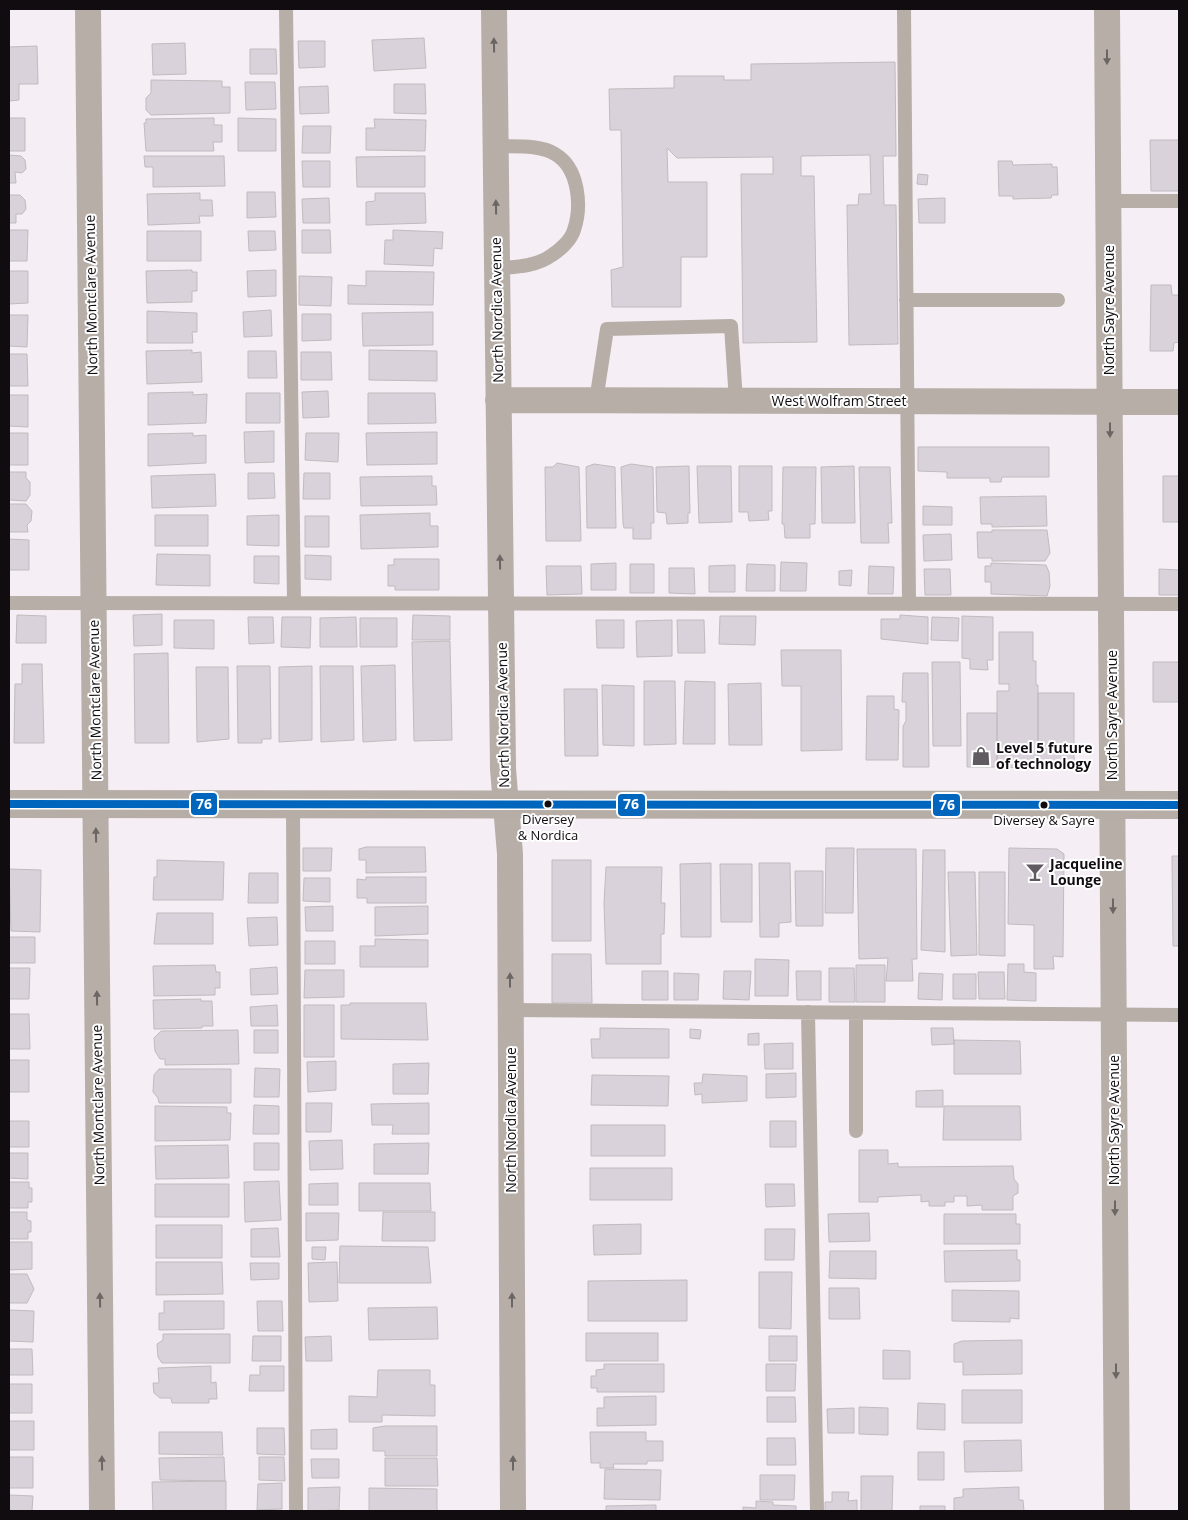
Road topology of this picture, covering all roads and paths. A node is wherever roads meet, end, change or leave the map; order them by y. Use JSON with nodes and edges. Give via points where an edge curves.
{"nodes":[{"id":1,"x":88,"y":9,"type":"edge"},
{"id":2,"x":286,"y":9,"type":"edge"},
{"id":3,"x":494,"y":9,"type":"edge"},
{"id":4,"x":904,"y":9,"type":"edge"},
{"id":5,"x":1107,"y":9,"type":"edge"},
{"id":6,"x":495,"y":146,"type":"junction"},
{"id":7,"x":1179,"y":200,"type":"edge"},
{"id":8,"x":1108,"y":201,"type":"junction"},
{"id":9,"x":497,"y":268,"type":"junction"},
{"id":10,"x":906,"y":300,"type":"junction"},
{"id":11,"x":1058,"y":300,"type":"dead end"},
{"id":12,"x":498,"y":400,"type":"junction"},
{"id":13,"x":596,"y":401,"type":"junction"},
{"id":14,"x":736,"y":401,"type":"junction"},
{"id":15,"x":907,"y":402,"type":"junction"},
{"id":16,"x":1110,"y":402,"type":"junction"},
{"id":17,"x":1179,"y":402,"type":"edge"},
{"id":18,"x":9,"y":603,"type":"edge"},
{"id":19,"x":94,"y":603,"type":"junction"},
{"id":20,"x":294,"y":603,"type":"junction"},
{"id":21,"x":501,"y":604,"type":"junction"},
{"id":22,"x":909,"y":604,"type":"junction"},
{"id":23,"x":1111,"y":604,"type":"junction"},
{"id":24,"x":1179,"y":604,"type":"edge"},
{"id":25,"x":9,"y":804,"type":"edge"},
{"id":26,"x":96,"y":804,"type":"junction"},
{"id":27,"x":293,"y":804,"type":"junction"},
{"id":28,"x":506,"y":804,"type":"junction"},
{"id":29,"x":1112,"y":805,"type":"junction"},
{"id":30,"x":1179,"y":805,"type":"edge"},
{"id":31,"x":510,"y":1010,"type":"junction"},
{"id":32,"x":808,"y":1012,"type":"junction"},
{"id":33,"x":856,"y":1013,"type":"junction"},
{"id":34,"x":1179,"y":1014,"type":"edge"},
{"id":35,"x":1114,"y":1015,"type":"junction"},
{"id":36,"x":856,"y":1131,"type":"dead end"},
{"id":37,"x":102,"y":1511,"type":"edge"},
{"id":38,"x":296,"y":1511,"type":"edge"},
{"id":39,"x":513,"y":1511,"type":"edge"},
{"id":40,"x":816,"y":1511,"type":"edge"},
{"id":41,"x":1117,"y":1511,"type":"edge"}],
"edges":[{"from":1,"to":19,"type":"street","name":"North Montclare Avenue"},
{"from":2,"to":20,"type":"lane"},
{"from":6,"to":3,"type":"street","name":"North Nordica Avenue","one_way":true},
{"from":4,"to":10,"type":"lane"},
{"from":5,"to":8,"type":"street","name":"North Sayre Avenue","one_way":true},
{"from":9,"to":6,"type":"street","name":"North Nordica Avenue","one_way":true},
{"from":6,"to":9,"type":"lane","via":[[555,153],[566,163],[579,198],[574,231],[552,255],[538,263]]},
{"from":7,"to":8,"type":"lane"},
{"from":8,"to":16,"type":"street","name":"North Sayre Avenue"},
{"from":9,"to":12,"type":"street","name":"North Nordica Avenue"},
{"from":10,"to":11,"type":"lane"},
{"from":10,"to":15,"type":"lane"},
{"from":12,"to":13,"type":"street","name":"West Wolfram Street"},
{"from":21,"to":12,"type":"street","name":"North Nordica Avenue","one_way":true},
{"from":13,"to":14,"type":"street","name":"West Wolfram Street"},
{"from":13,"to":14,"type":"lane","via":[[607,329],[731,326]]},
{"from":14,"to":15,"type":"street","name":"West Wolfram Street"},
{"from":15,"to":16,"type":"street","name":"West Wolfram Street"},
{"from":15,"to":22,"type":"lane"},
{"from":16,"to":17,"type":"street","name":"West Wolfram Street"},
{"from":16,"to":23,"type":"street","name":"North Sayre Avenue","one_way":true},
{"from":18,"to":19,"type":"lane"},
{"from":19,"to":20,"type":"lane"},
{"from":19,"to":26,"type":"street","name":"North Montclare Avenue"},
{"from":20,"to":21,"type":"lane"},
{"from":21,"to":22,"type":"lane"},
{"from":21,"to":28,"type":"street","name":"North Nordica Avenue"},
{"from":22,"to":23,"type":"lane"},
{"from":23,"to":24,"type":"lane"},
{"from":23,"to":29,"type":"street","name":"North Sayre Avenue"},
{"from":25,"to":26,"type":"main road"},
{"from":26,"to":27,"type":"main road"},
{"from":37,"to":26,"type":"street","name":"North Montclare Avenue","one_way":true},
{"from":27,"to":28,"type":"main road"},
{"from":27,"to":38,"type":"lane"},
{"from":28,"to":29,"type":"main road"},
{"from":31,"to":28,"type":"street","name":"North Nordica Avenue","one_way":true,"via":[[510,854]]},
{"from":29,"to":30,"type":"main road"},
{"from":29,"to":35,"type":"street","name":"North Sayre Avenue","one_way":true},
{"from":31,"to":32,"type":"lane"},
{"from":39,"to":31,"type":"street","name":"North Nordica Avenue","one_way":true},
{"from":32,"to":33,"type":"lane"},
{"from":32,"to":40,"type":"lane"},
{"from":33,"to":35,"type":"lane"},
{"from":33,"to":36,"type":"lane"},
{"from":34,"to":35,"type":"lane"},
{"from":35,"to":41,"type":"street","name":"North Sayre Avenue","one_way":true}]}
